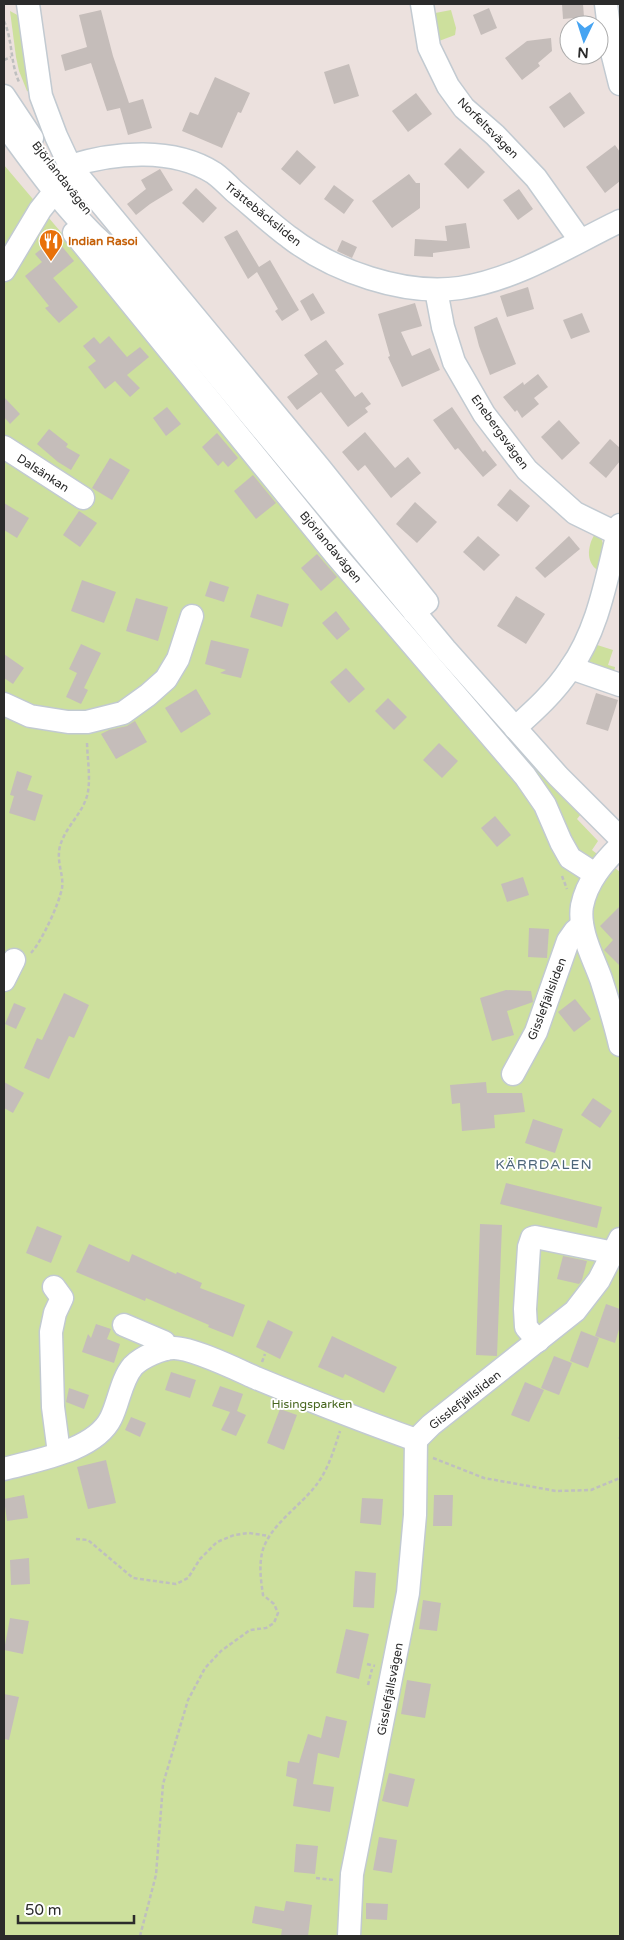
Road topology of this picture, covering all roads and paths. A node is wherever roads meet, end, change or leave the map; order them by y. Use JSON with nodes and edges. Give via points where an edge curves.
{"nodes":[{"id":1,"x":28,"y":4,"type":"edge"},
{"id":2,"x":422,"y":4,"type":"edge"},
{"id":3,"x":606,"y":4,"type":"edge"},
{"id":4,"x":11,"y":57,"type":"dead end"},
{"id":5,"x":4,"y":60,"type":"edge"},
{"id":6,"x":620,"y":84,"type":"edge"},
{"id":7,"x":4,"y":96,"type":"edge"},
{"id":8,"x":4,"y":124,"type":"edge"},
{"id":9,"x":61,"y":177,"type":"junction"},
{"id":10,"x":76,"y":215,"type":"junction"},
{"id":11,"x":620,"y":221,"type":"edge"},
{"id":12,"x":580,"y":240,"type":"junction"},
{"id":13,"x":121,"y":259,"type":"junction"},
{"id":14,"x":4,"y":270,"type":"edge"},
{"id":15,"x":436,"y":290,"type":"junction"},
{"id":16,"x":4,"y":447,"type":"edge"},
{"id":17,"x":83,"y":498,"type":"dead end"},
{"id":18,"x":619,"y":529,"type":"edge"},
{"id":19,"x":414,"y":612,"type":"junction"},
{"id":20,"x":192,"y":616,"type":"dead end"},
{"id":21,"x":571,"y":668,"type":"junction"},
{"id":22,"x":620,"y":685,"type":"edge"},
{"id":23,"x":4,"y":704,"type":"edge"},
{"id":24,"x":86,"y":722,"type":"junction"},
{"id":25,"x":515,"y":728,"type":"junction"},
{"id":26,"x":620,"y":838,"type":"edge"},
{"id":27,"x":620,"y":846,"type":"edge"},
{"id":28,"x":595,"y":874,"type":"junction"},
{"id":29,"x":582,"y":925,"type":"junction"},
{"id":30,"x":14,"y":960,"type":"joint"},
{"id":31,"x":4,"y":980,"type":"edge"},
{"id":32,"x":616,"y":1016,"type":"edge"},
{"id":33,"x":620,"y":1045,"type":"edge"},
{"id":34,"x":513,"y":1074,"type":"dead end"},
{"id":35,"x":617,"y":1246,"type":"edge"},
{"id":36,"x":54,"y":1287,"type":"dead end"},
{"id":37,"x":124,"y":1325,"type":"dead end"},
{"id":38,"x":538,"y":1341,"type":"junction"},
{"id":39,"x":166,"y":1349,"type":"junction"},
{"id":40,"x":346,"y":1414,"type":"junction"},
{"id":41,"x":416,"y":1448,"type":"junction"},
{"id":42,"x":60,"y":1453,"type":"junction"},
{"id":43,"x":4,"y":1469,"type":"edge"},
{"id":44,"x":620,"y":1478,"type":"edge"},
{"id":45,"x":268,"y":1536,"type":"junction"},
{"id":46,"x":76,"y":1539,"type":"dead end"},
{"id":47,"x":373,"y":1665,"type":"dead end"},
{"id":48,"x":368,"y":1685,"type":"dead end"},
{"id":49,"x":140,"y":1936,"type":"edge"},
{"id":50,"x":349,"y":1936,"type":"edge"}],
"edges":[{"from":1,"to":9,"type":"street","via":[[41,96],[56,136]]},
{"from":2,"to":12,"type":"street","name":"Norfeltsvägen","via":[[429,47],[448,86],[464,108],[536,178]]},
{"from":3,"to":6,"type":"street"},
{"from":4,"to":5,"type":"path"},
{"from":7,"to":9,"type":"street","name":"Björlandavägen"},
{"from":8,"to":9,"type":"street","name":"Björlandavägen"},
{"from":9,"to":10,"type":"street","name":"Björlandavägen"},
{"from":9,"to":13,"type":"street","name":"Björlandavägen","via":[[113,242]]},
{"from":9,"to":14,"type":"street"},
{"from":9,"to":15,"type":"street","name":"Trättebäcksliden","via":[[107,157],[154,155],[183,160],[214,173],[290,238],[316,255],[385,282]]},
{"from":9,"to":19,"type":"street","name":"Björlandavägen","via":[[85,187],[427,602]]},
{"from":10,"to":13,"type":"street","name":"Björlandavägen","via":[[105,247]]},
{"from":10,"to":28,"type":"street","name":"Björlandavägen","via":[[74,232],[85,247],[335,554],[525,776],[545,805],[570,858]]},
{"from":11,"to":12,"type":"street","name":"Trättebäcksliden"},
{"from":12,"to":15,"type":"street","name":"Trättebäcksliden","via":[[513,275],[460,288]]},
{"from":13,"to":19,"type":"street","name":"Björlandavägen"},
{"from":15,"to":18,"type":"street","name":"Enebergsvägen","via":[[454,362],[484,414],[527,470],[575,514]]},
{"from":16,"to":17,"type":"street","name":"Dalsänkan"},
{"from":18,"to":21,"type":"street","via":[[597,614]]},
{"from":19,"to":25,"type":"street","name":"Björlandavägen"},
{"from":20,"to":24,"type":"street","via":[[178,660],[166,679],[123,713]]},
{"from":21,"to":22,"type":"street"},
{"from":21,"to":25,"type":"street","via":[[546,699]]},
{"from":23,"to":24,"type":"street","via":[[31,713]]},
{"from":24,"to":30,"type":"path","via":[[88,791],[60,846],[58,863],[62,887],[38,945],[29,954]]},
{"from":25,"to":26,"type":"street","name":"Björlandavägen"},
{"from":27,"to":28,"type":"street"},
{"from":28,"to":29,"type":"street","via":[[582,906]]},
{"from":29,"to":32,"type":"street"},
{"from":29,"to":34,"type":"street","name":"Gisslefjällsliden","via":[[568,941],[536,1032]]},
{"from":30,"to":31,"type":"street"},
{"from":32,"to":33,"type":"street"},
{"from":35,"to":38,"type":"street","name":"Gisslefjällsliden","via":[[599,1280],[575,1311]]},
{"from":35,"to":38,"type":"street","name":"Gisslefjällsliden","via":[[532,1238],[525,1310],[526,1327]]},
{"from":36,"to":42,"type":"street","via":[[62,1298],[50,1332],[53,1407]]},
{"from":37,"to":39,"type":"street","via":[[164,1342]]},
{"from":38,"to":41,"type":"street","name":"Gisslefjällsliden","via":[[431,1425]]},
{"from":39,"to":40,"type":"street","via":[[186,1350]]},
{"from":39,"to":42,"type":"street","via":[[140,1360],[133,1367],[106,1427],[78,1447]]},
{"from":40,"to":41,"type":"street"},
{"from":40,"to":45,"type":"path","via":[[329,1464],[318,1484]]},
{"from":41,"to":44,"type":"path","via":[[484,1478],[556,1491],[591,1490]]},
{"from":41,"to":50,"type":"street","name":"Gisslefjällsvägen","via":[[415,1515],[408,1593],[352,1874]]},
{"from":42,"to":43,"type":"street"},
{"from":45,"to":46,"type":"path","via":[[249,1533],[217,1542],[200,1559],[188,1578],[176,1584],[133,1578],[88,1540]]},
{"from":45,"to":49,"type":"path","via":[[260,1570],[263,1595],[274,1604],[278,1613],[274,1623],[266,1628],[250,1630],[221,1651],[206,1668],[188,1700],[163,1784],[156,1875]]},
{"from":47,"to":48,"type":"path"}]}
